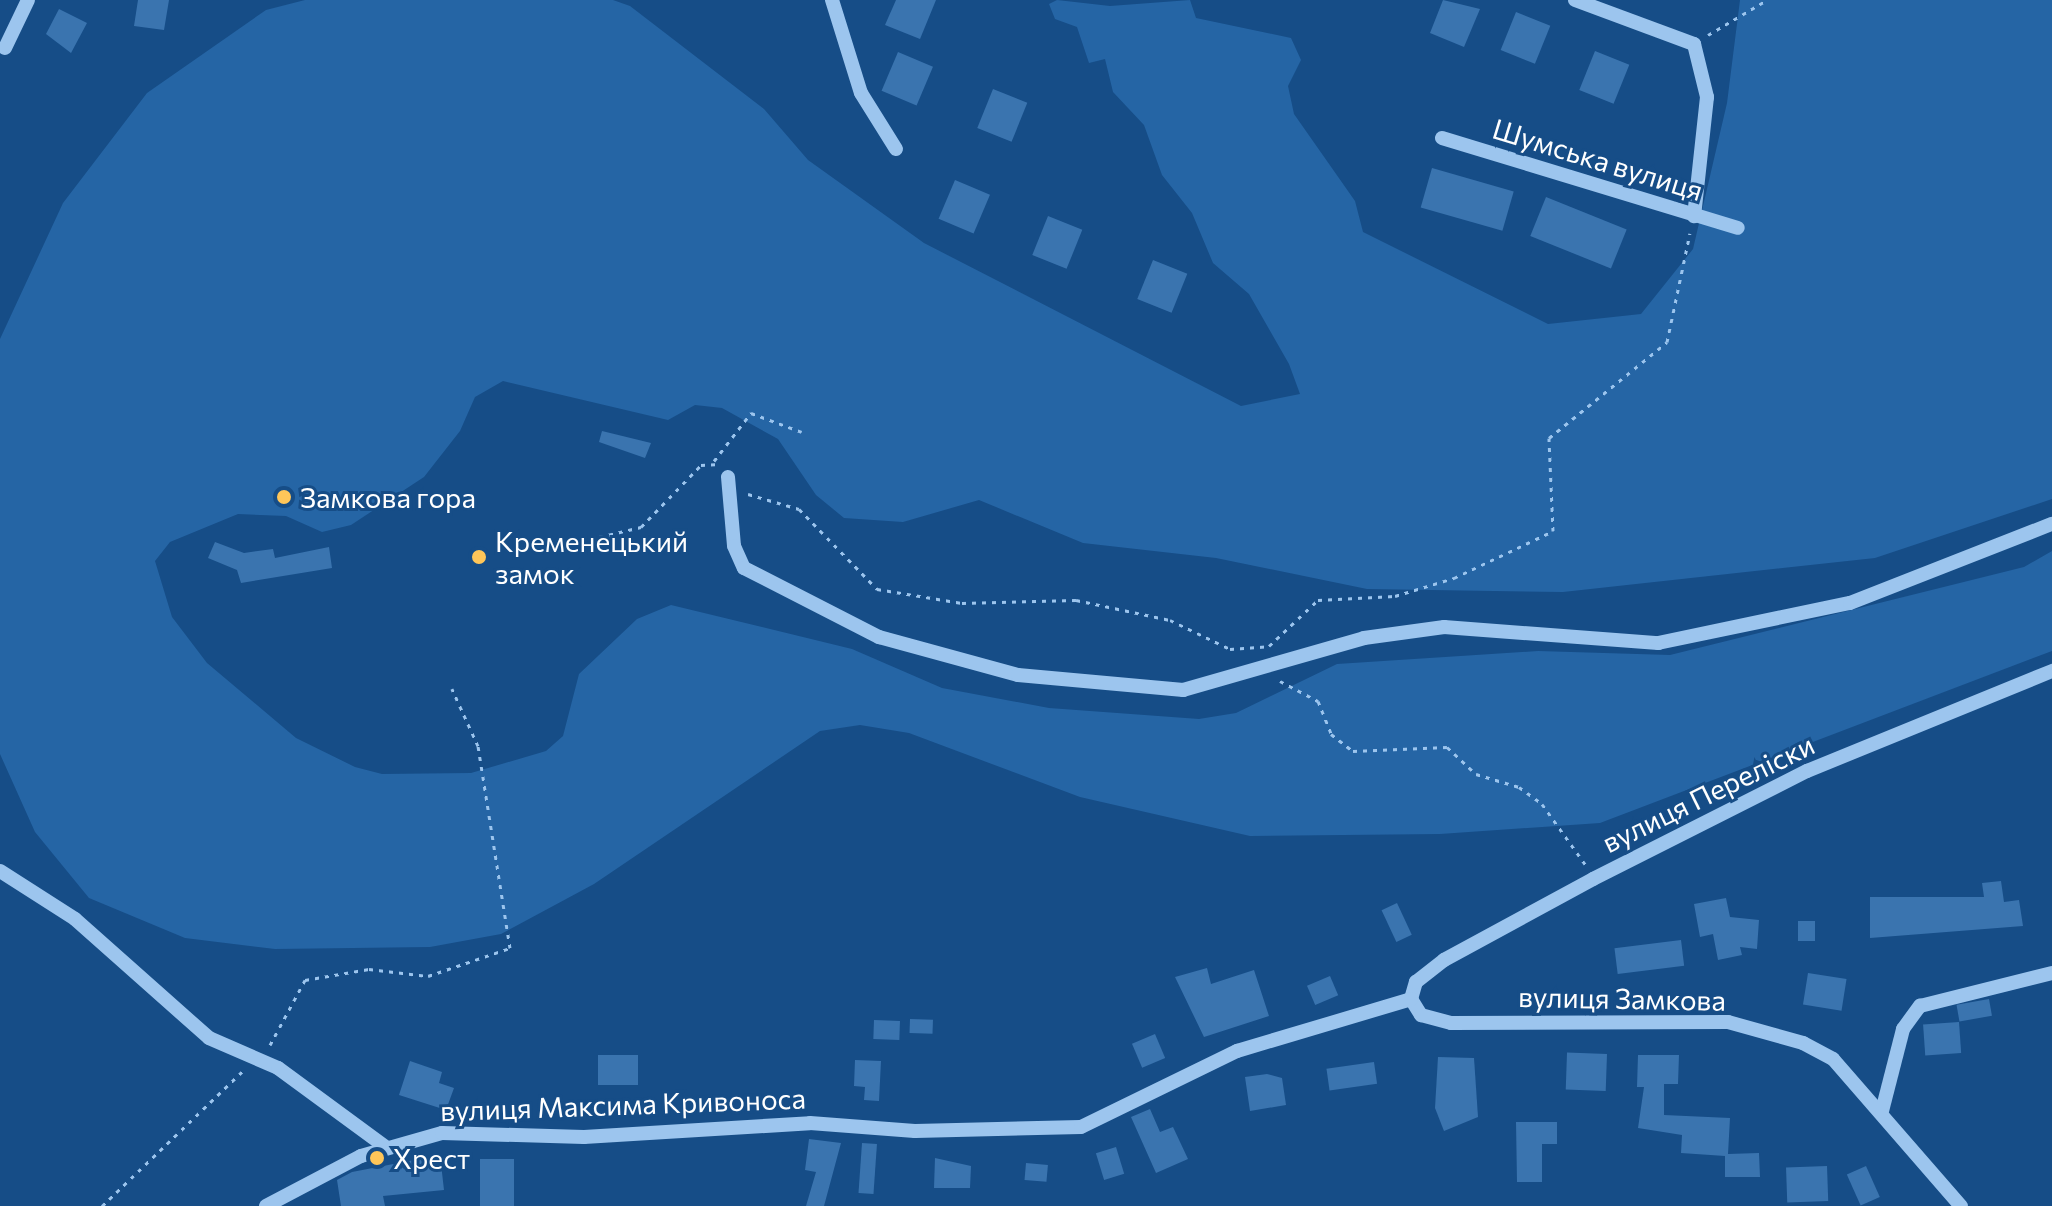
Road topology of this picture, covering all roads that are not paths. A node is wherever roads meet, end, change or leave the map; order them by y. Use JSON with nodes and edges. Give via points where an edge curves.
{"nodes":[{"id":1,"x":28,"y":0,"type":"edge"},
{"id":2,"x":832,"y":0,"type":"edge"},
{"id":3,"x":1575,"y":0,"type":"edge"},
{"id":4,"x":5,"y":48,"type":"dead end"},
{"id":5,"x":1442,"y":138,"type":"dead end"},
{"id":6,"x":896,"y":149,"type":"dead end"},
{"id":7,"x":1694,"y":216,"type":"junction"},
{"id":8,"x":1738,"y":228,"type":"dead end"},
{"id":9,"x":728,"y":482,"type":"road end"},
{"id":10,"x":2052,"y":524,"type":"edge"},
{"id":11,"x":2052,"y":671,"type":"edge"},
{"id":12,"x":0,"y":871,"type":"edge"},
{"id":13,"x":2052,"y":973,"type":"edge"},
{"id":14,"x":1411,"y":999,"type":"junction"},
{"id":15,"x":1882,"y":1111,"type":"junction"},
{"id":16,"x":387,"y":1148,"type":"junction"},
{"id":17,"x":266,"y":1206,"type":"edge"},
{"id":18,"x":1961,"y":1206,"type":"edge"}],
"edges":[{"from":1,"to":4,"type":"street"},
{"from":2,"to":6,"type":"street","via":[[861,93]]},
{"from":3,"to":7,"type":"street","via":[[1694,44],[1707,97]]},
{"from":5,"to":7,"type":"street","name":"Шумська вулиця"},
{"from":7,"to":8,"type":"street","name":"Шумська вулиця"},
{"from":9,"to":10,"type":"street","via":[[734,546],[752,576],[879,637],[1018,675],[1183,690],[1364,638],[1444,627],[1658,643],[1850,603]]},
{"from":11,"to":14,"type":"street","name":"вулиця Переліски","via":[[1807,771],[1593,879],[1444,960],[1416,982]]},
{"from":12,"to":16,"type":"street","via":[[75,919],[209,1038],[256,1059]]},
{"from":13,"to":15,"type":"street","via":[[1920,1006],[1903,1029]]},
{"from":14,"to":15,"type":"street","name":"вулиця Замкова","via":[[1421,1015],[1451,1023],[1728,1022],[1776,1033],[1833,1059]]},
{"from":14,"to":16,"type":"street","name":"вулиця Максима Кривоноса","via":[[1237,1051],[1081,1127],[915,1131],[810,1123],[584,1137],[475,1130]]},
{"from":15,"to":18,"type":"street","name":"вулиця Замкова"},
{"from":16,"to":17,"type":"street","name":"вулиця Максима Кривоноса","via":[[327,1170]]}]}
